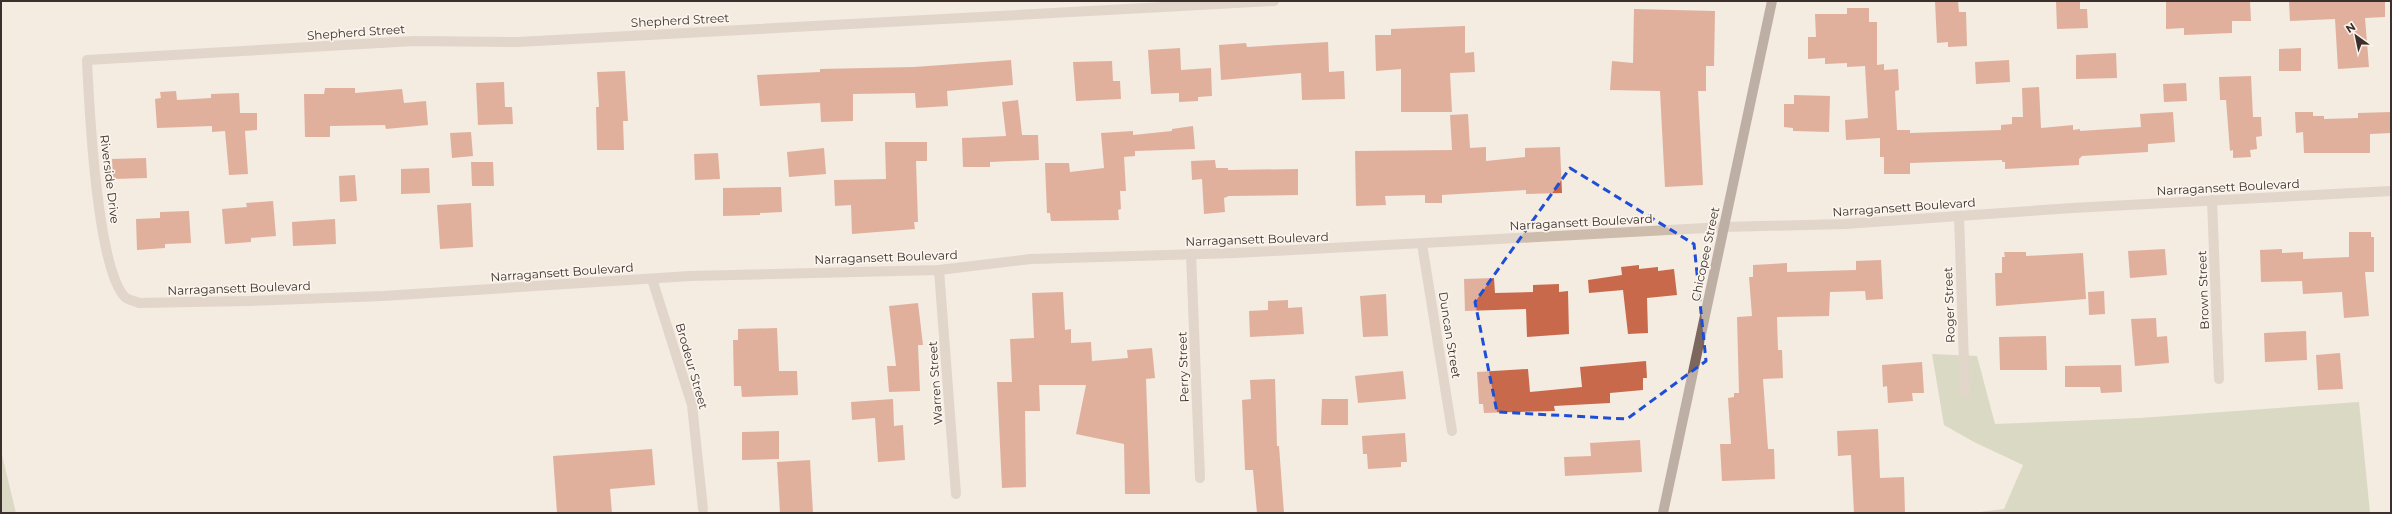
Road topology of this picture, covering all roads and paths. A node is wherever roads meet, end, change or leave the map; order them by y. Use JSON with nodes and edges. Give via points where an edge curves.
{"nodes":[{"id":1,"x":1274,"y":1,"type":"edge"},
{"id":2,"x":1772,"y":1,"type":"edge"},
{"id":3,"x":87,"y":60,"type":"joint"},
{"id":4,"x":2391,"y":191,"type":"edge"},
{"id":5,"x":2212,"y":200,"type":"junction"},
{"id":6,"x":1959,"y":216,"type":"junction"},
{"id":7,"x":1724,"y":227,"type":"junction"},
{"id":8,"x":1422,"y":244,"type":"junction"},
{"id":9,"x":1191,"y":254,"type":"junction"},
{"id":10,"x":939,"y":270,"type":"junction"},
{"id":11,"x":652,"y":279,"type":"junction"},
{"id":12,"x":126,"y":297,"type":"joint"},
{"id":13,"x":2219,"y":379,"type":"dead end"},
{"id":14,"x":1965,"y":393,"type":"dead end"},
{"id":15,"x":1452,"y":431,"type":"dead end"},
{"id":16,"x":1200,"y":478,"type":"dead end"},
{"id":17,"x":956,"y":494,"type":"dead end"},
{"id":18,"x":703,"y":509,"type":"dead end"},
{"id":19,"x":1662,"y":513,"type":"edge"}],
"edges":[{"from":1,"to":3,"type":"street","name":"Shepherd Street","via":[[518,42],[414,41]]},
{"from":2,"to":7,"type":"main road","name":"Chicopee Street"},
{"from":3,"to":12,"type":"street","name":"Riverside Drive","via":[[92,151],[105,239],[116,281]]},
{"from":4,"to":5,"type":"street","name":"Narragansett Boulevard"},
{"from":5,"to":6,"type":"street","name":"Narragansett Boulevard"},
{"from":5,"to":13,"type":"street","name":"Brown Street"},
{"from":6,"to":7,"type":"street","name":"Narragansett Boulevard","via":[[1845,224]]},
{"from":6,"to":14,"type":"street","name":"Roger Street"},
{"from":7,"to":8,"type":"street","name":"Narragansett Boulevard"},
{"from":7,"to":19,"type":"main road","name":"Chicopee Street"},
{"from":8,"to":9,"type":"street","name":"Narragansett Boulevard"},
{"from":8,"to":15,"type":"street","name":"Duncan Street"},
{"from":9,"to":10,"type":"street","name":"Narragansett Boulevard","via":[[1031,259]]},
{"from":9,"to":16,"type":"street","name":"Perry Street"},
{"from":10,"to":11,"type":"street","name":"Narragansett Boulevard"},
{"from":10,"to":17,"type":"street","name":"Warren Street"},
{"from":11,"to":12,"type":"street","name":"Narragansett Boulevard","via":[[249,302],[139,303]]},
{"from":11,"to":18,"type":"street","name":"Brodeur Street","via":[[692,405]]}]}
